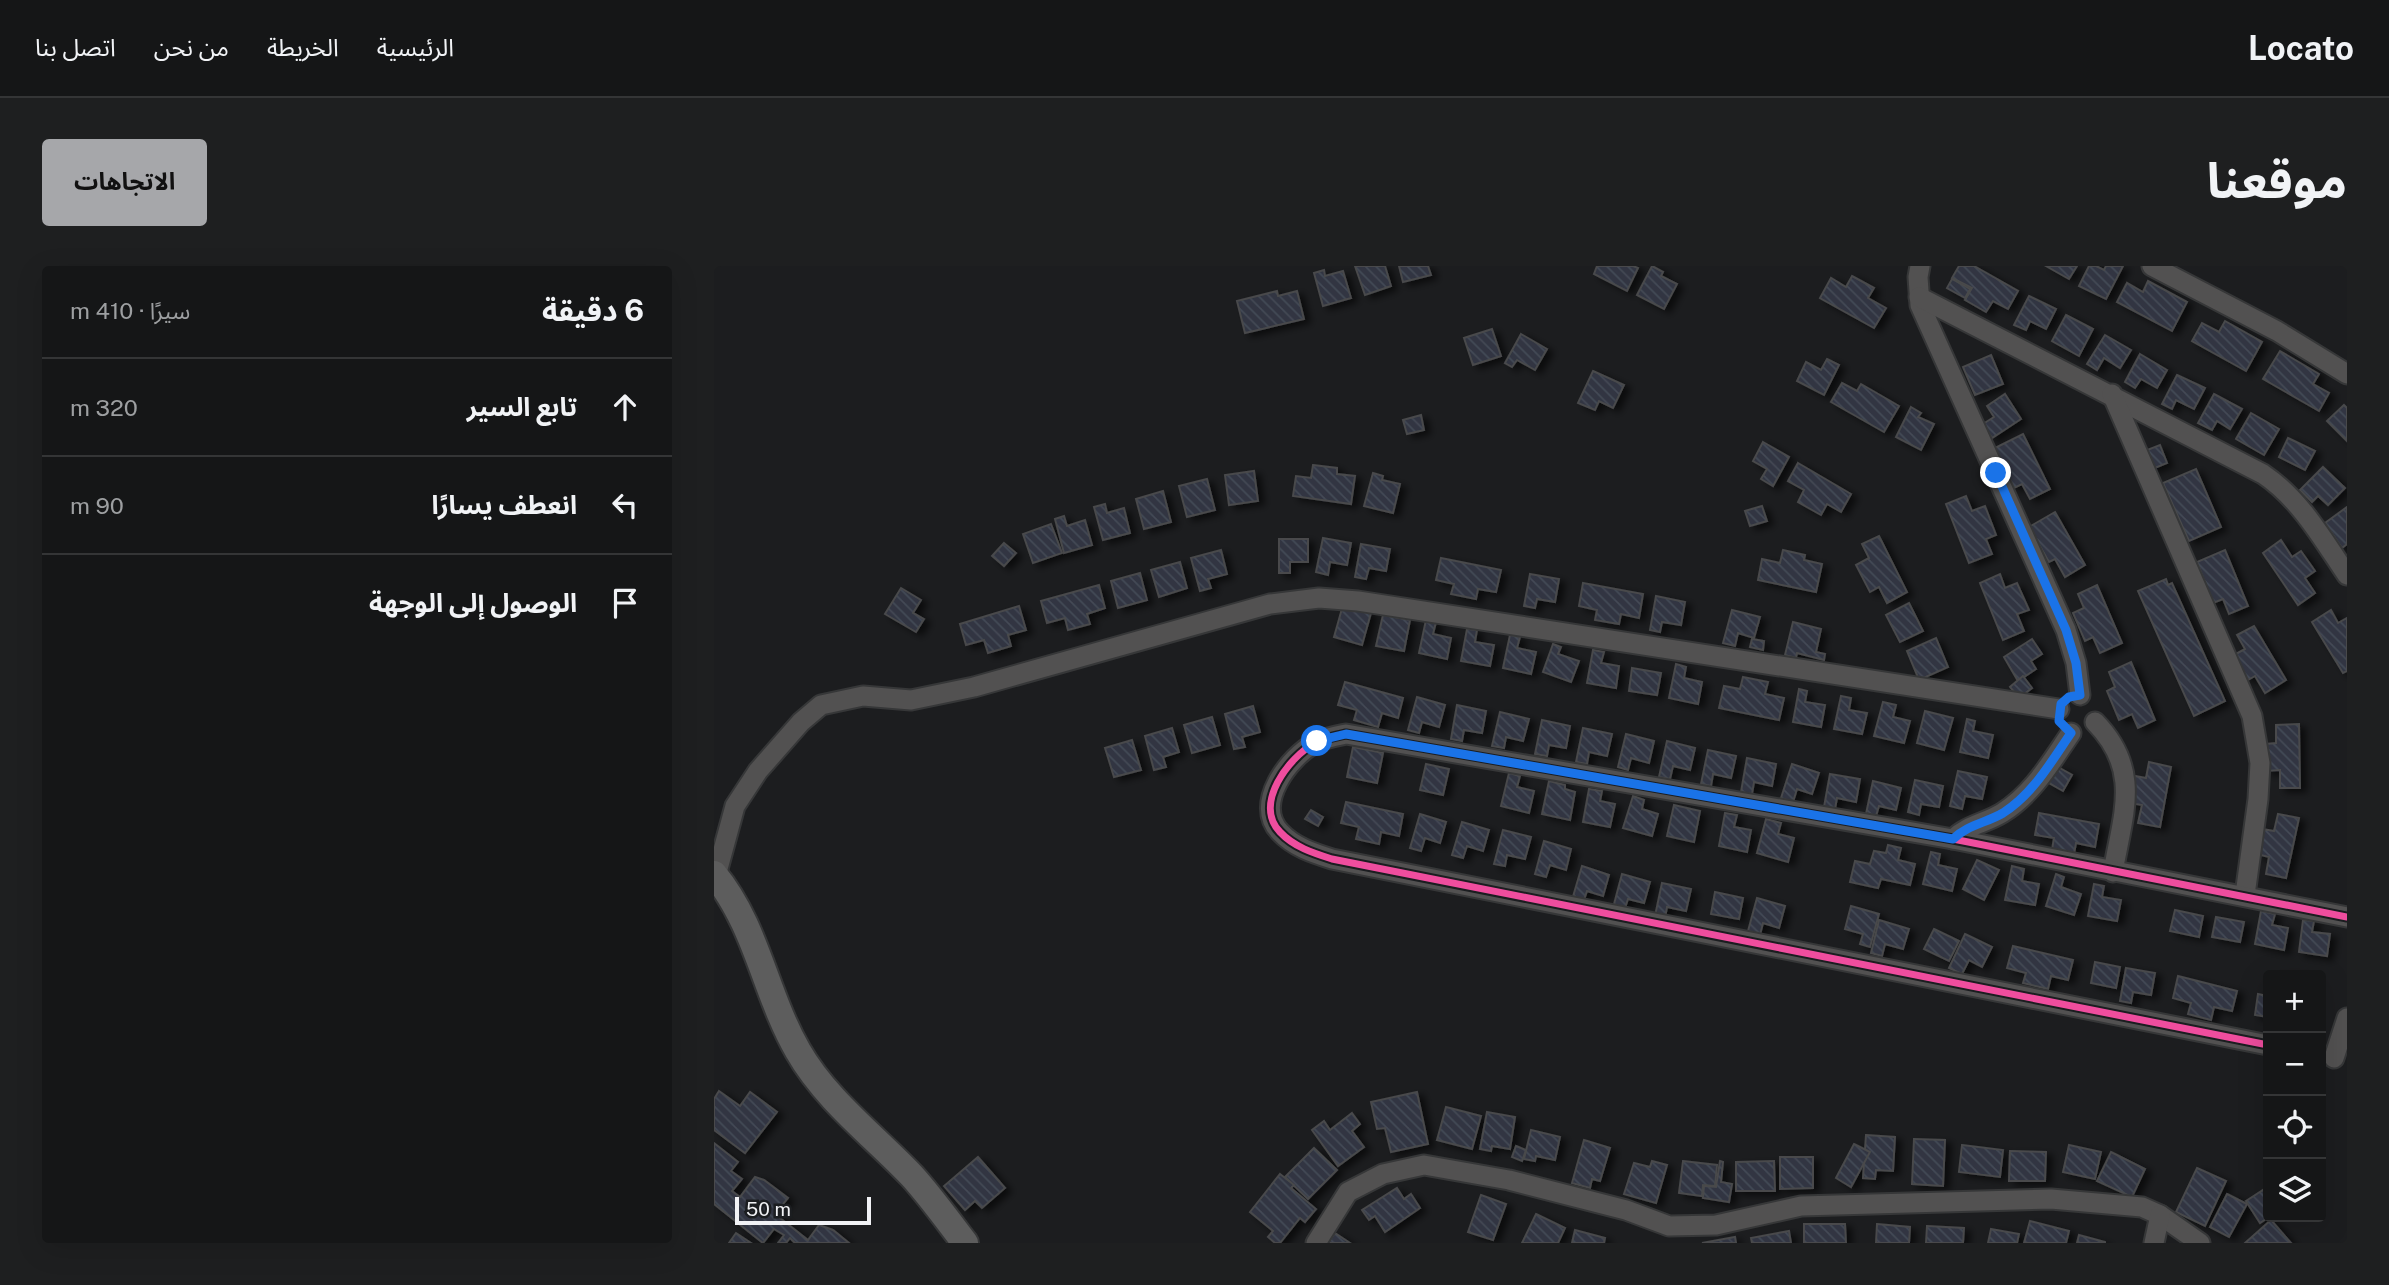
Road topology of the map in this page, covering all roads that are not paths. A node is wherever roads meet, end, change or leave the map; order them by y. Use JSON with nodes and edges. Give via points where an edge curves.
{"nodes":[{"id":1,"x":1920,"y":266,"type":"edge"},
{"id":2,"x":2152,"y":266,"type":"edge"},
{"id":3,"x":1919,"y":297,"type":"junction"},
{"id":4,"x":2347,"y":374,"type":"edge"},
{"id":5,"x":2112,"y":394,"type":"junction"},
{"id":6,"x":2347,"y":575,"type":"edge"},
{"id":7,"x":2080,"y":695,"type":"junction"},
{"id":8,"x":2059,"y":709,"type":"junction"},
{"id":9,"x":2095,"y":722,"type":"junction"},
{"id":10,"x":2071,"y":733,"type":"junction"},
{"id":11,"x":1953,"y":839,"type":"junction"},
{"id":12,"x":2113,"y":872,"type":"junction"},
{"id":13,"x":715,"y":875,"type":"edge"},
{"id":14,"x":2245,"y":895,"type":"junction"},
{"id":15,"x":2347,"y":916,"type":"edge"},
{"id":16,"x":2347,"y":1018,"type":"edge"},
{"id":17,"x":2263,"y":1044,"type":"edge"},
{"id":18,"x":2334,"y":1058,"type":"edge"},
{"id":19,"x":2160,"y":1215,"type":"junction"},
{"id":20,"x":965,"y":1243,"type":"edge"},
{"id":21,"x":1316,"y":1243,"type":"edge"},
{"id":22,"x":2154,"y":1243,"type":"edge"},
{"id":23,"x":2200,"y":1243,"type":"edge"}],
"edges":[{"from":1,"to":3,"type":"street"},
{"from":2,"to":4,"type":"street","via":[[2277,331]]},
{"from":3,"to":5,"type":"street"},
{"from":3,"to":7,"type":"street","via":[[2066,630]]},
{"from":5,"to":6,"type":"street","via":[[2277,484],[2299,506]]},
{"from":5,"to":14,"type":"street","via":[[2252,716],[2260,763]]},
{"from":7,"to":8,"type":"street","via":[[2069,697]]},
{"from":7,"to":9,"type":"street","via":[[2094,705]]},
{"from":8,"to":10,"type":"street","via":[[2059,721]]},
{"from":8,"to":13,"type":"street","via":[[1358,601],[1319,598],[1270,604],[974,687],[911,700],[863,696],[821,705],[758,771],[735,806]]},
{"from":9,"to":10,"type":"street","via":[[2082,733]]},
{"from":9,"to":12,"type":"street","via":[[2115,747],[2125,771]]},
{"from":10,"to":11,"type":"street","via":[[2024,797],[1999,816]]},
{"from":11,"to":12,"type":"street"},
{"from":11,"to":17,"type":"street","via":[[1346,734],[1317,741],[1298,754],[1273,793],[1270,814],[1278,830],[1291,841],[1332,859]]},
{"from":12,"to":14,"type":"street"},
{"from":13,"to":20,"type":"main road","via":[[735,903],[787,1027],[814,1076],[914,1178]]},
{"from":14,"to":15,"type":"street"},
{"from":16,"to":18,"type":"street"},
{"from":19,"to":21,"type":"street","via":[[2143,1207],[2051,1199],[1801,1206],[1716,1225],[1669,1226],[1509,1180],[1424,1165],[1383,1174],[1348,1192]]},
{"from":19,"to":22,"type":"street"},
{"from":19,"to":23,"type":"street"}]}
